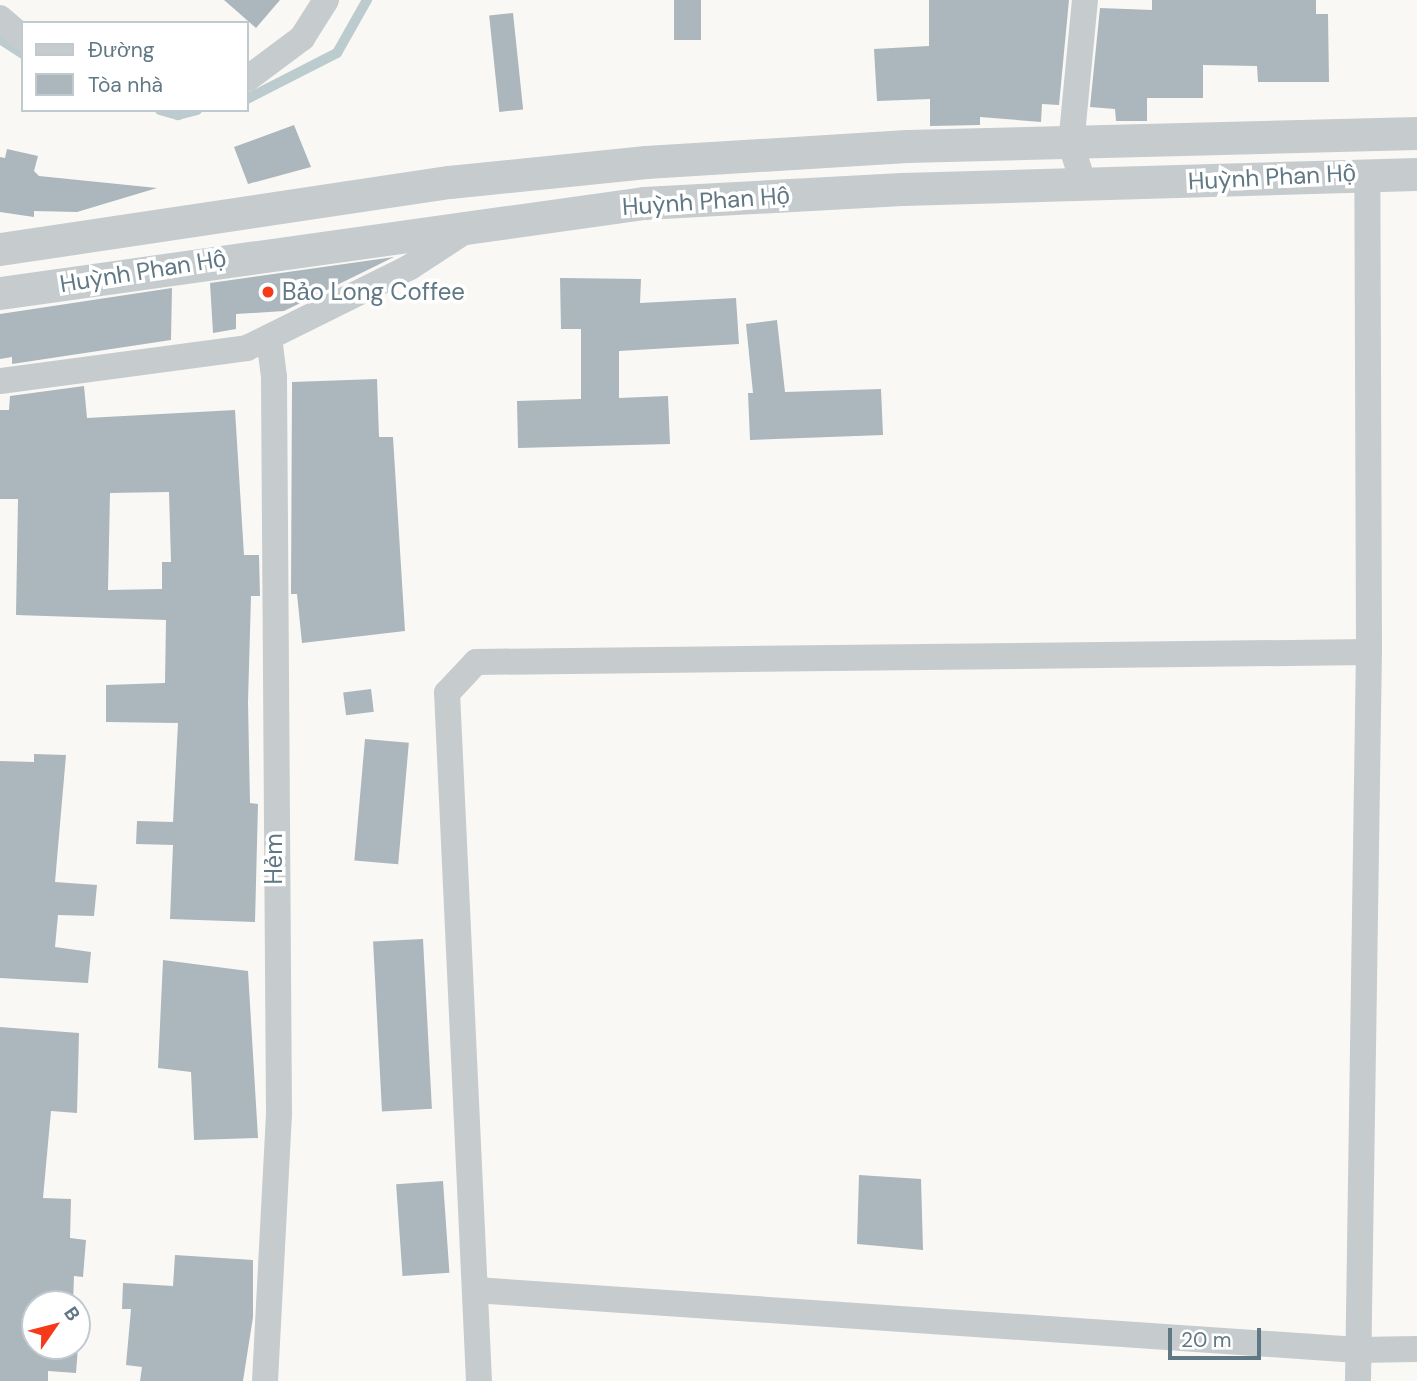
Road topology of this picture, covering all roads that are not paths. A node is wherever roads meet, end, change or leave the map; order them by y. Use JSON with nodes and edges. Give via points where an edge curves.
{"nodes":[{"id":1,"x":326,"y":0,"type":"edge"},
{"id":2,"x":1085,"y":0,"type":"edge"},
{"id":3,"x":0,"y":18,"type":"edge"},
{"id":4,"x":21,"y":36,"type":"edge"},
{"id":5,"x":248,"y":78,"type":"edge"},
{"id":6,"x":1417,"y":133,"type":"edge"},
{"id":7,"x":1071,"y":145,"type":"junction"},
{"id":8,"x":1367,"y":173,"type":"junction"},
{"id":9,"x":1417,"y":174,"type":"edge"},
{"id":10,"x":1084,"y":185,"type":"junction"},
{"id":11,"x":475,"y":225,"type":"junction"},
{"id":12,"x":0,"y":249,"type":"edge"},
{"id":13,"x":0,"y":293,"type":"edge"},
{"id":14,"x":269,"y":337,"type":"junction"},
{"id":15,"x":0,"y":382,"type":"edge"},
{"id":16,"x":1368,"y":652,"type":"junction"},
{"id":17,"x":475,"y":1290,"type":"junction"},
{"id":18,"x":1417,"y":1349,"type":"edge"},
{"id":19,"x":1358,"y":1350,"type":"junction"},
{"id":20,"x":265,"y":1381,"type":"edge"},
{"id":21,"x":480,"y":1381,"type":"edge"},
{"id":22,"x":1358,"y":1381,"type":"edge"}],
"edges":[{"from":1,"to":5,"type":"street","via":[[302,38]]},
{"from":2,"to":7,"type":"street"},
{"from":3,"to":4,"type":"street"},
{"from":6,"to":7,"type":"street","name":"Huỳnh Phan Hộ"},
{"from":7,"to":10,"type":"street"},
{"from":7,"to":12,"type":"street","name":"Huỳnh Phan Hộ","via":[[907,146],[646,162],[449,182]]},
{"from":8,"to":9,"type":"street","name":"Huỳnh Phan Hộ"},
{"from":8,"to":10,"type":"street","name":"Huỳnh Phan Hộ"},
{"from":8,"to":16,"type":"street"},
{"from":10,"to":11,"type":"street","name":"Huỳnh Phan Hộ","via":[[644,203]]},
{"from":11,"to":13,"type":"street","name":"Huỳnh Phan Hộ"},
{"from":11,"to":14,"type":"street","via":[[410,267]]},
{"from":14,"to":15,"type":"street","via":[[247,348]]},
{"from":14,"to":20,"type":"street","name":"Hẻm","via":[[274,377],[279,1115]]},
{"from":16,"to":17,"type":"street","via":[[476,662],[447,693]]},
{"from":16,"to":19,"type":"street"},
{"from":17,"to":19,"type":"street"},
{"from":17,"to":21,"type":"street"},
{"from":18,"to":19,"type":"street"},
{"from":19,"to":22,"type":"street"}]}
